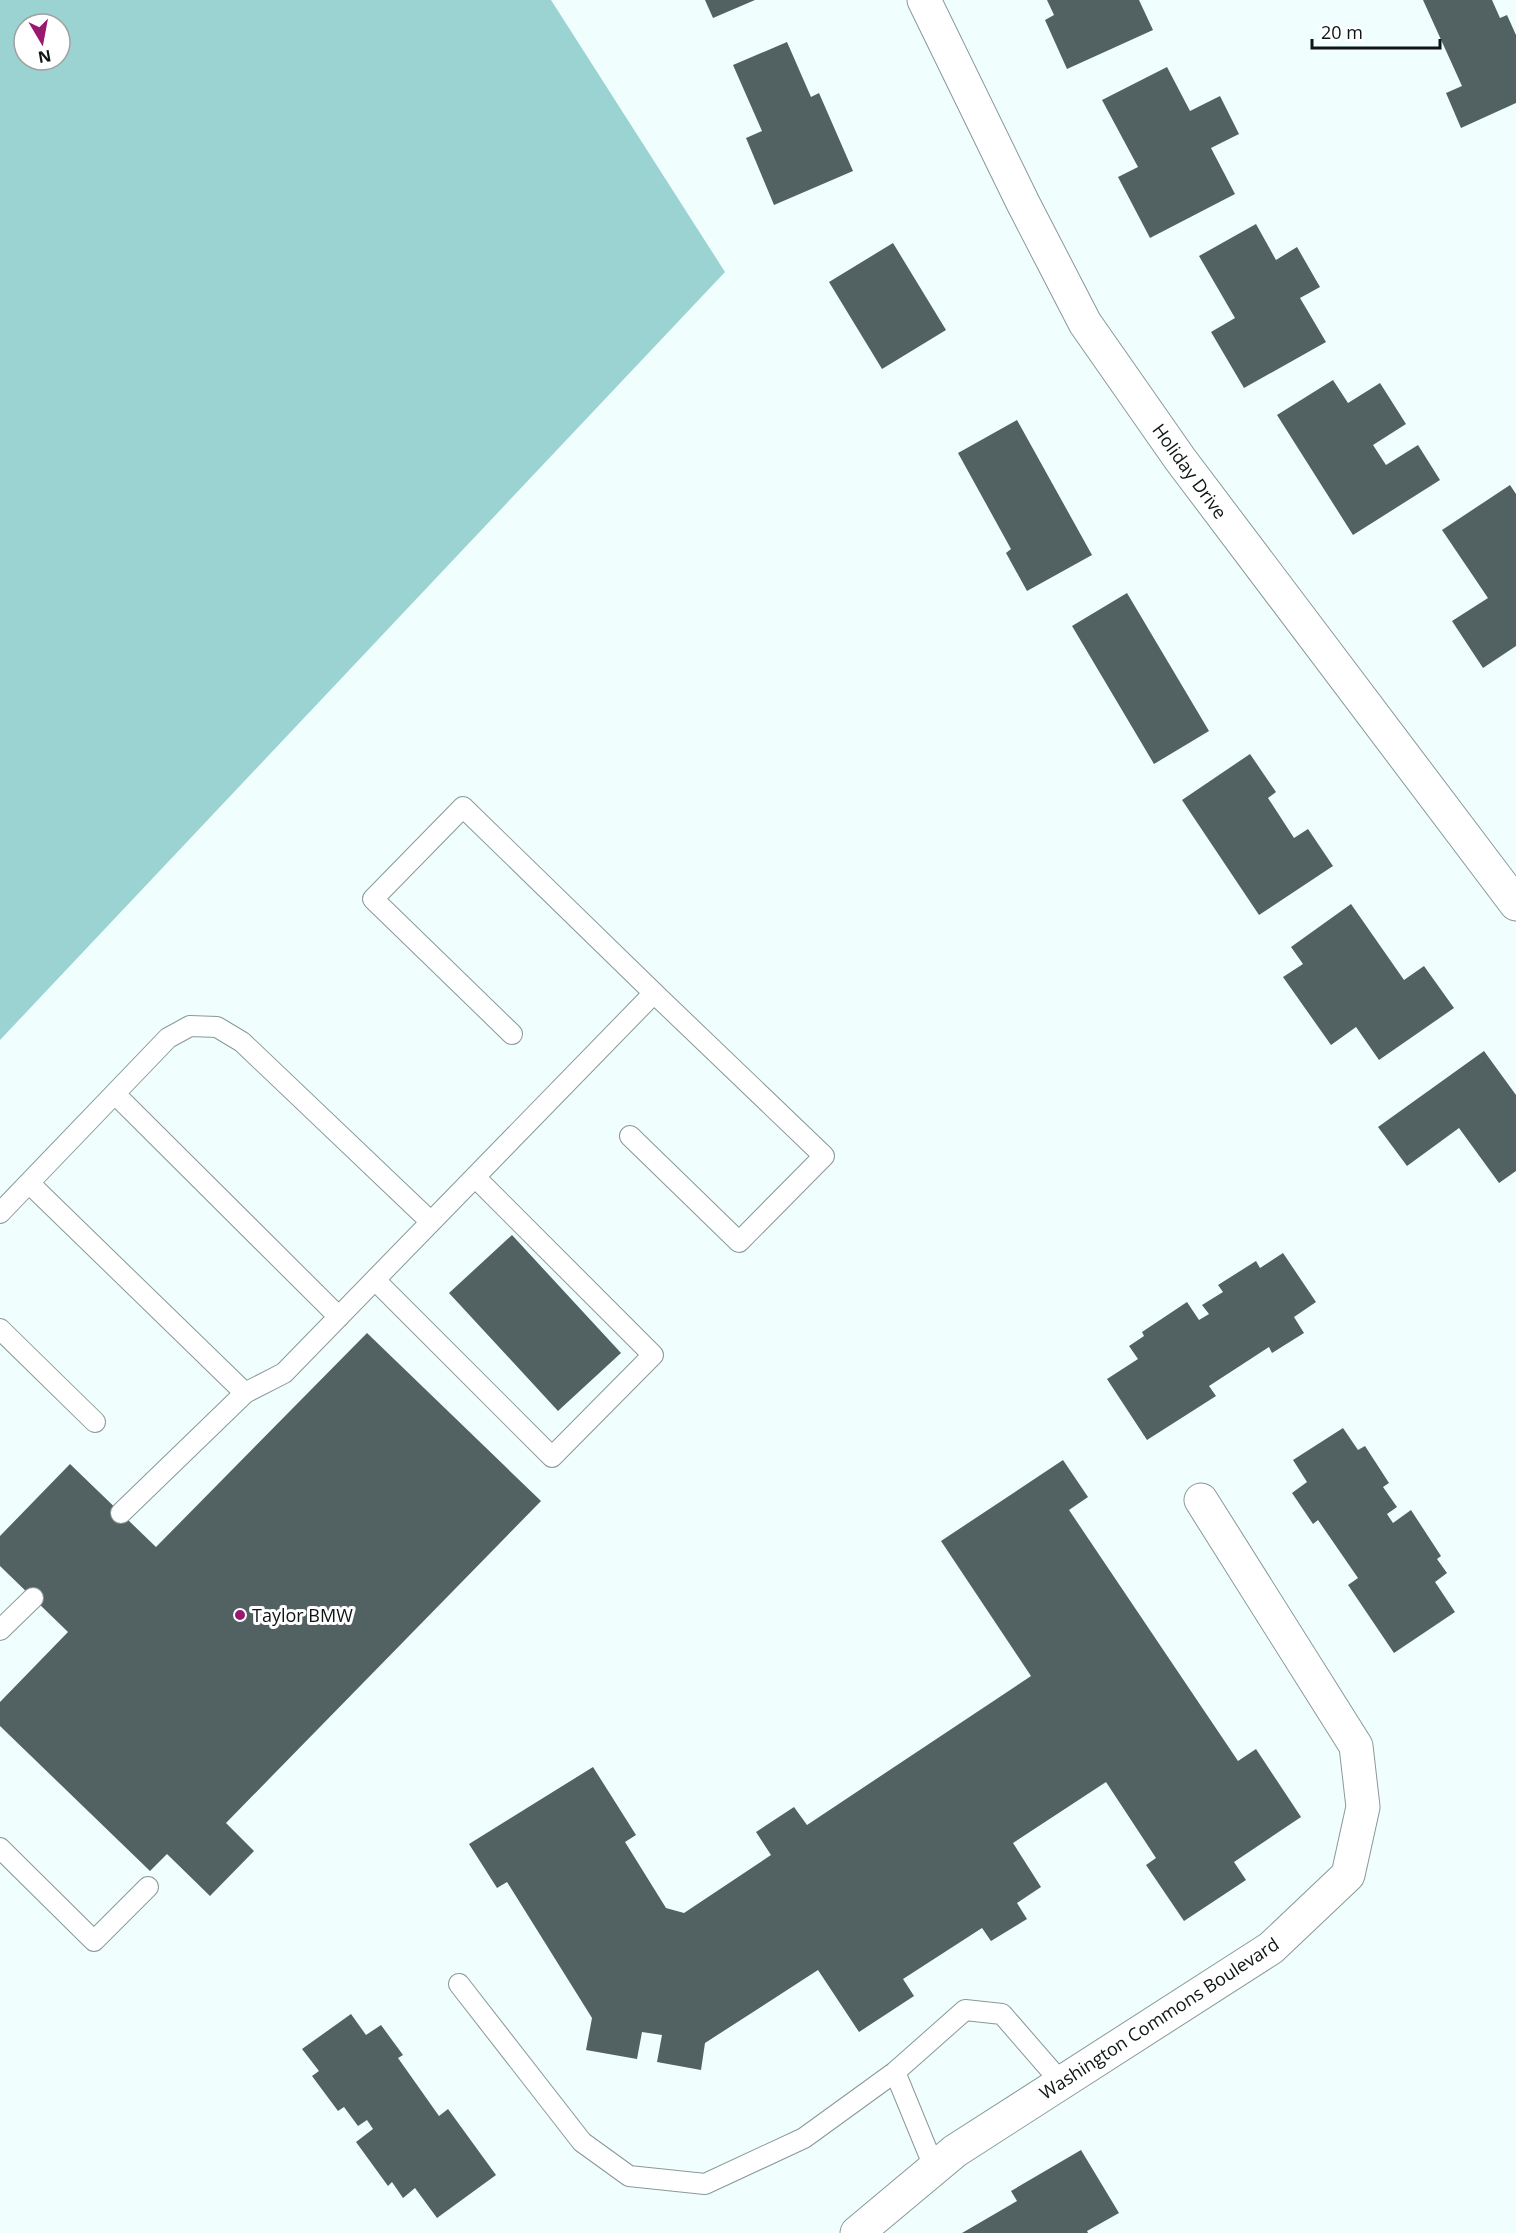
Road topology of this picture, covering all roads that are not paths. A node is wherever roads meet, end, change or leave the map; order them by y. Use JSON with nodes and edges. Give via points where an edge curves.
{"nodes":[{"id":1,"x":924,"y":0,"type":"edge"},
{"id":2,"x":1516,"y":904,"type":"edge"},
{"id":3,"x":654,"y":993,"type":"junction"},
{"id":4,"x":512,"y":1034,"type":"dead end"},
{"id":5,"x":115,"y":1094,"type":"junction"},
{"id":6,"x":630,"y":1136,"type":"dead end"},
{"id":7,"x":475,"y":1177,"type":"junction"},
{"id":8,"x":29,"y":1183,"type":"junction"},
{"id":9,"x":0,"y":1213,"type":"edge"},
{"id":10,"x":432,"y":1222,"type":"junction"},
{"id":11,"x":375,"y":1280,"type":"junction"},
{"id":12,"x":339,"y":1317,"type":"junction"},
{"id":13,"x":0,"y":1329,"type":"edge"},
{"id":14,"x":245,"y":1393,"type":"junction"},
{"id":15,"x":95,"y":1422,"type":"dead end"},
{"id":16,"x":1202,"y":1500,"type":"dead end"},
{"id":17,"x":121,"y":1513,"type":"dead end"},
{"id":18,"x":33,"y":1598,"type":"dead end"},
{"id":19,"x":0,"y":1630,"type":"edge"},
{"id":20,"x":0,"y":1848,"type":"edge"},
{"id":21,"x":148,"y":1887,"type":"dead end"},
{"id":22,"x":459,"y":1983,"type":"dead end"},
{"id":23,"x":895,"y":2072,"type":"junction"},
{"id":24,"x":1061,"y":2082,"type":"junction"},
{"id":25,"x":934,"y":2167,"type":"junction"},
{"id":26,"x":857,"y":2233,"type":"edge"}],
"edges":[{"from":1,"to":2,"type":"street","name":"Holiday Drive","via":[[1086,323],[1180,459]]},
{"from":3,"to":4,"type":"lane","via":[[463,807],[373,899]]},
{"from":3,"to":6,"type":"lane","via":[[824,1156],[739,1242]]},
{"from":3,"to":7,"type":"lane"},
{"from":5,"to":8,"type":"lane"},
{"from":5,"to":10,"type":"lane","via":[[168,1038],[190,1026],[217,1027],[242,1042]]},
{"from":5,"to":12,"type":"lane"},
{"from":7,"to":10,"type":"lane"},
{"from":7,"to":11,"type":"lane","via":[[653,1355],[552,1457]]},
{"from":8,"to":9,"type":"lane"},
{"from":8,"to":14,"type":"lane"},
{"from":10,"to":11,"type":"lane"},
{"from":11,"to":12,"type":"lane"},
{"from":12,"to":14,"type":"lane","via":[[284,1373]]},
{"from":13,"to":15,"type":"lane"},
{"from":14,"to":17,"type":"lane"},
{"from":16,"to":24,"type":"street","name":"Washington Commons Boulevard","via":[[1356,1746],[1363,1807],[1348,1875],[1272,1948]]},
{"from":18,"to":19,"type":"lane"},
{"from":20,"to":21,"type":"lane","via":[[94,1941]]},
{"from":22,"to":23,"type":"lane","via":[[582,2142],[629,2176],[705,2184],[804,2138]]},
{"from":23,"to":24,"type":"lane","via":[[965,2010],[1002,2014]]},
{"from":23,"to":25,"type":"lane"},
{"from":24,"to":25,"type":"street","name":"Washington Commons Boulevard"},
{"from":25,"to":26,"type":"street","name":"Washington Commons Boulevard"}]}
